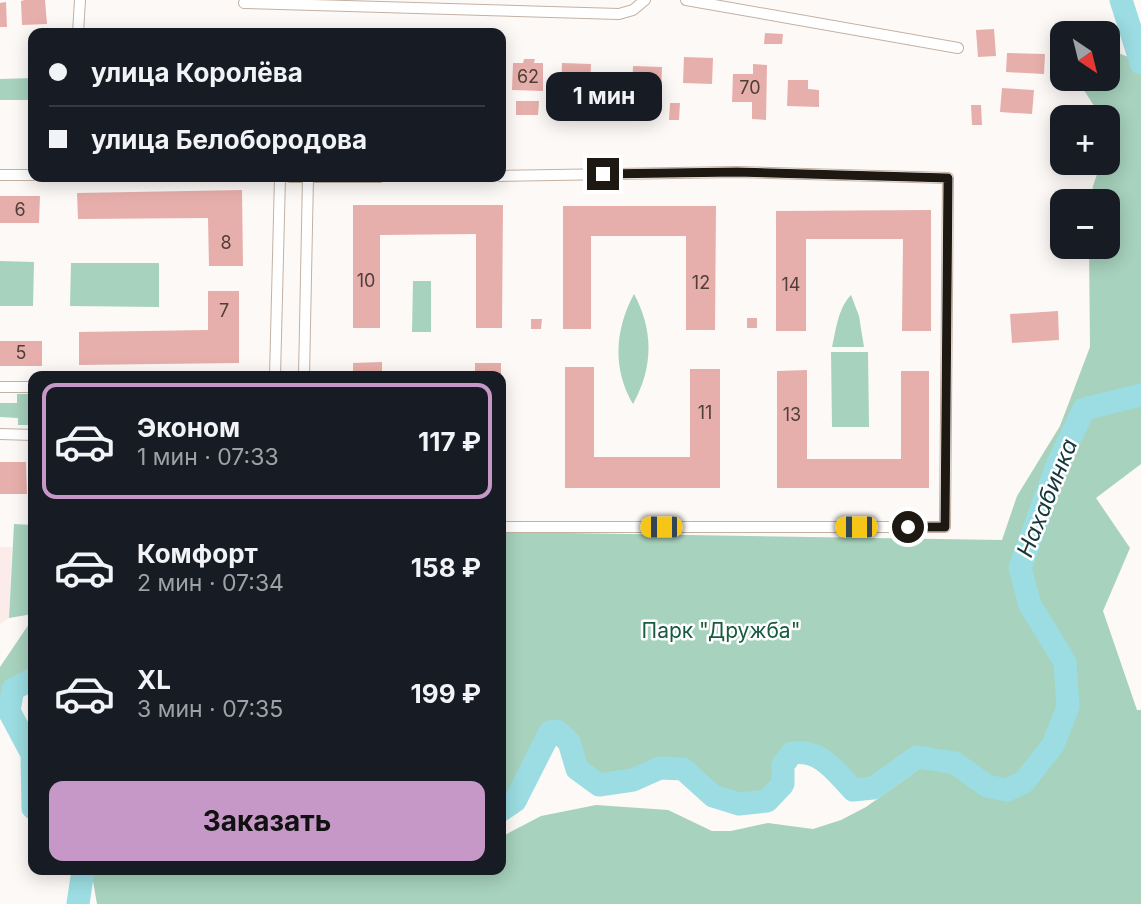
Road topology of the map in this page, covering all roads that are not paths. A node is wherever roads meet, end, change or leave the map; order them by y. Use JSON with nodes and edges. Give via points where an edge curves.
{"nodes":[{"id":1,"x":80,"y":0,"type":"edge"},
{"id":2,"x":645,"y":0,"type":"edge"},
{"id":3,"x":686,"y":0,"type":"edge"},
{"id":4,"x":244,"y":3,"type":"dead end"},
{"id":5,"x":78,"y":28,"type":"edge"},
{"id":6,"x":958,"y":48,"type":"dead end"},
{"id":7,"x":0,"y":174,"type":"edge"},
{"id":8,"x":28,"y":175,"type":"edge"},
{"id":9,"x":506,"y":176,"type":"edge"},
{"id":10,"x":280,"y":182,"type":"edge"},
{"id":11,"x":308,"y":182,"type":"edge"},
{"id":12,"x":275,"y":371,"type":"edge"},
{"id":13,"x":304,"y":371,"type":"edge"},
{"id":14,"x":0,"y":387,"type":"edge"},
{"id":15,"x":28,"y":387,"type":"edge"},
{"id":16,"x":0,"y":434,"type":"edge"},
{"id":17,"x":28,"y":435,"type":"edge"},
{"id":18,"x":506,"y":527,"type":"edge"}],
"edges":[{"from":1,"to":5,"type":"street"},
{"from":2,"to":4,"type":"street","via":[[619,14]]},
{"from":3,"to":6,"type":"street"},
{"from":7,"to":8,"type":"street"},
{"from":9,"to":18,"type":"street","via":[[737,172],[948,178],[945,527]]},
{"from":10,"to":12,"type":"street"},
{"from":11,"to":13,"type":"street"},
{"from":14,"to":15,"type":"street"},
{"from":16,"to":17,"type":"street"}]}
